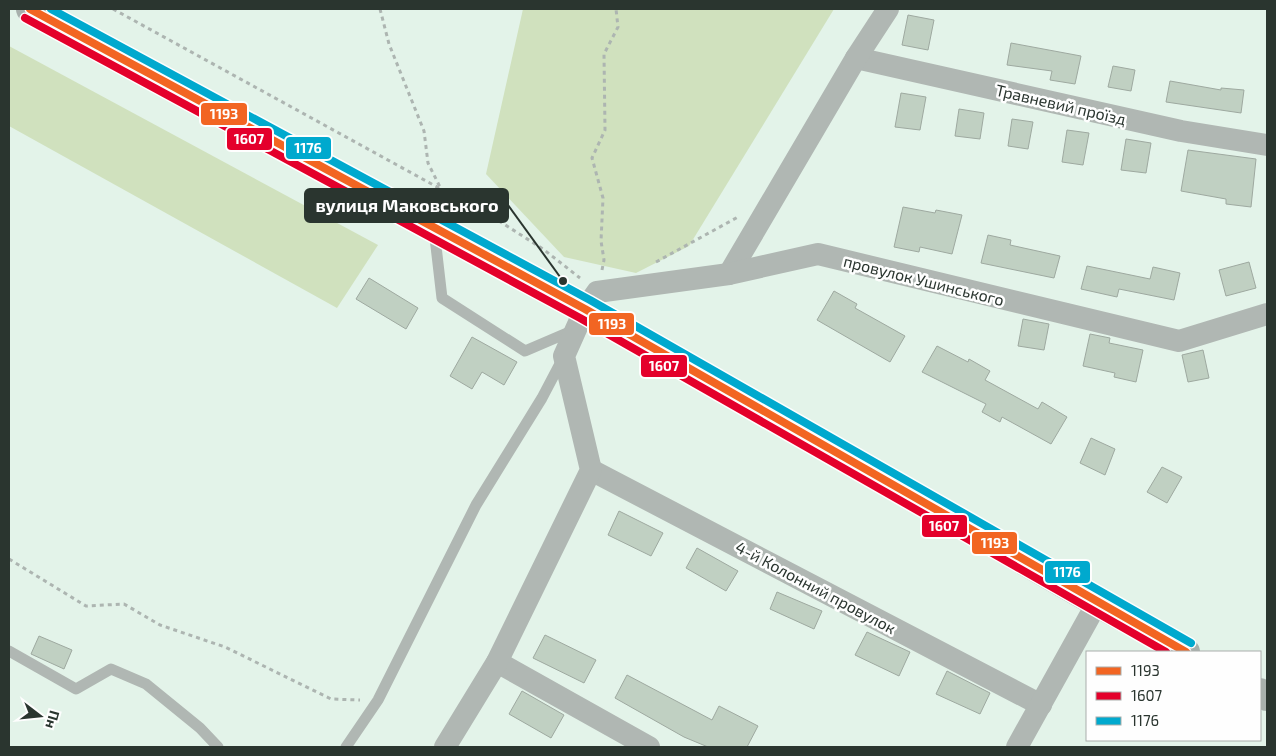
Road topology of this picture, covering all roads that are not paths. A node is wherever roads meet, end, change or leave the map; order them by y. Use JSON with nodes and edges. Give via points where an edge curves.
{"nodes":[{"id":1,"x":30,"y":9,"type":"edge"},
{"id":2,"x":888,"y":9,"type":"edge"},
{"id":3,"x":856,"y":58,"type":"junction"},
{"id":4,"x":1267,"y":144,"type":"edge"},
{"id":5,"x":434,"y":227,"type":"junction"},
{"id":6,"x":729,"y":274,"type":"junction"},
{"id":7,"x":586,"y":310,"type":"junction"},
{"id":8,"x":1267,"y":314,"type":"edge"},
{"id":9,"x":564,"y":356,"type":"junction"},
{"id":10,"x":591,"y":470,"type":"junction"},
{"id":11,"x":1097,"y":603,"type":"junction"},
{"id":12,"x":9,"y":651,"type":"edge"},
{"id":13,"x":1184,"y":651,"type":"edge"},
{"id":14,"x":497,"y":662,"type":"junction"},
{"id":15,"x":1041,"y":705,"type":"junction"},
{"id":16,"x":218,"y":747,"type":"edge"},
{"id":17,"x":346,"y":747,"type":"edge"},
{"id":18,"x":446,"y":747,"type":"edge"},
{"id":19,"x":649,"y":747,"type":"edge"},
{"id":20,"x":1017,"y":747,"type":"edge"}],
"edges":[{"from":1,"to":5,"type":"highway"},
{"from":2,"to":3,"type":"street"},
{"from":3,"to":4,"type":"street","name":"Травневий проїзд","via":[[1182,131]]},
{"from":3,"to":6,"type":"street"},
{"from":5,"to":7,"type":"highway"},
{"from":5,"to":7,"type":"lane","via":[[442,298],[525,351]]},
{"from":6,"to":7,"type":"street","name":"провулок Ушинського","via":[[633,287]]},
{"from":6,"to":8,"type":"street","name":"провулок Ушинського","via":[[818,254],[1179,341]]},
{"from":7,"to":9,"type":"street"},
{"from":7,"to":11,"type":"highway"},
{"from":9,"to":10,"type":"street"},
{"from":9,"to":17,"type":"lane","via":[[476,505],[378,700]]},
{"from":10,"to":14,"type":"street"},
{"from":10,"to":15,"type":"street","name":"4-й Колонний провулок"},
{"from":11,"to":13,"type":"highway"},
{"from":11,"to":15,"type":"street"},
{"from":12,"to":16,"type":"lane","via":[[76,689],[111,669],[146,684]]},
{"from":14,"to":18,"type":"street"},
{"from":14,"to":19,"type":"street"},
{"from":15,"to":20,"type":"street"}]}
